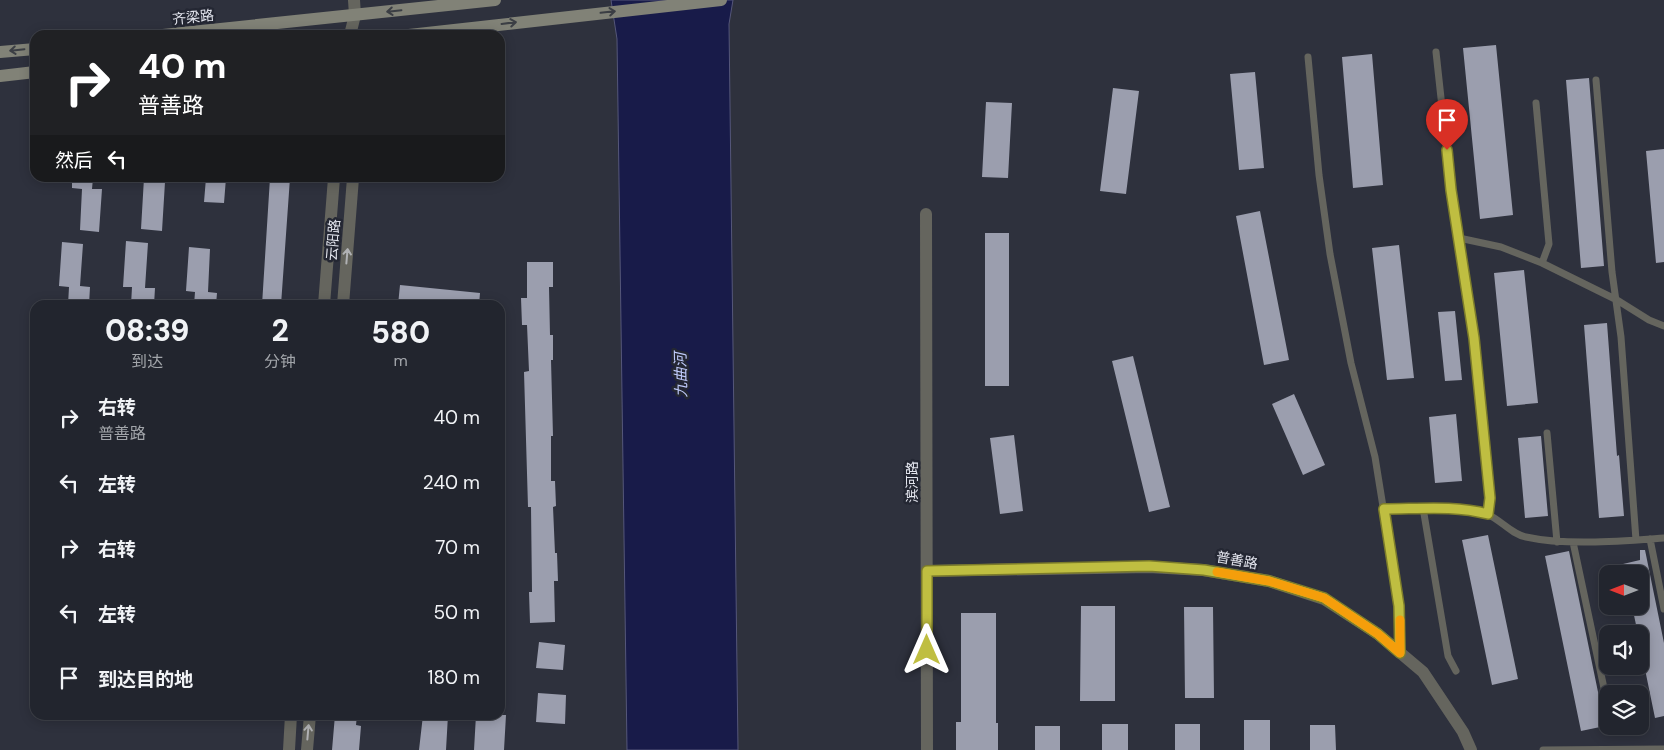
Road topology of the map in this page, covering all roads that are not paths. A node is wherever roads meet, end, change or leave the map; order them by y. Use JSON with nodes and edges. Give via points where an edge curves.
{"nodes":[{"id":1,"x":354,"y":0,"type":"edge"},
{"id":2,"x":495,"y":0,"type":"edge"},
{"id":3,"x":722,"y":0,"type":"edge"},
{"id":4,"x":354,"y":15,"type":"junction"},
{"id":5,"x":211,"y":30,"type":"edge"},
{"id":6,"x":351,"y":30,"type":"edge"},
{"id":7,"x":356,"y":30,"type":"edge"},
{"id":8,"x":452,"y":30,"type":"edge"},
{"id":9,"x":30,"y":49,"type":"edge"},
{"id":10,"x":0,"y":52,"type":"edge"},
{"id":11,"x":1436,"y":52,"type":"dead end"},
{"id":12,"x":1308,"y":57,"type":"dead end"},
{"id":13,"x":30,"y":73,"type":"edge"},
{"id":14,"x":0,"y":76,"type":"edge"},
{"id":15,"x":1596,"y":80,"type":"dead end"},
{"id":16,"x":1536,"y":103,"type":"dead end"},
{"id":17,"x":334,"y":182,"type":"edge"},
{"id":18,"x":353,"y":182,"type":"edge"},
{"id":19,"x":926,"y":214,"type":"dead end"},
{"id":20,"x":1459,"y":238,"type":"junction"},
{"id":21,"x":1542,"y":263,"type":"junction"},
{"id":22,"x":324,"y":300,"type":"edge"},
{"id":23,"x":343,"y":300,"type":"edge"},
{"id":24,"x":1617,"y":300,"type":"junction"},
{"id":25,"x":1664,"y":326,"type":"edge"},
{"id":26,"x":1547,"y":433,"type":"dead end"},
{"id":27,"x":1423,"y":508,"type":"junction"},
{"id":28,"x":1384,"y":509,"type":"junction"},
{"id":29,"x":1488,"y":514,"type":"junction"},
{"id":30,"x":1664,"y":538,"type":"edge"},
{"id":31,"x":1650,"y":539,"type":"junction"},
{"id":32,"x":1636,"y":540,"type":"junction"},
{"id":33,"x":1557,"y":542,"type":"junction"},
{"id":34,"x":1573,"y":542,"type":"junction"},
{"id":35,"x":927,"y":571,"type":"junction"},
{"id":36,"x":1664,"y":609,"type":"edge"},
{"id":37,"x":1400,"y":653,"type":"junction"},
{"id":38,"x":1456,"y":671,"type":"dead end"},
{"id":39,"x":1603,"y":685,"type":"edge"},
{"id":40,"x":292,"y":720,"type":"edge"},
{"id":41,"x":310,"y":720,"type":"edge"},
{"id":42,"x":1664,"y":749,"type":"edge"},
{"id":43,"x":289,"y":750,"type":"edge"},
{"id":44,"x":307,"y":750,"type":"edge"},
{"id":45,"x":927,"y":750,"type":"edge"},
{"id":46,"x":1471,"y":750,"type":"edge"},
{"id":47,"x":1543,"y":750,"type":"edge"}],
"edges":[{"from":1,"to":4,"type":"street"},
{"from":2,"to":4,"type":"main road","name":"齐梁路","one_way":true},
{"from":8,"to":3,"type":"main road","one_way":true},
{"from":4,"to":5,"type":"main road","name":"齐梁路"},
{"from":4,"to":6,"type":"street"},
{"from":4,"to":7,"type":"street"},
{"from":9,"to":10,"type":"main road","one_way":true},
{"from":11,"to":20,"type":"lane"},
{"from":12,"to":28,"type":"lane","via":[[1330,254]]},
{"from":13,"to":14,"type":"main road"},
{"from":15,"to":24,"type":"lane"},
{"from":16,"to":21,"type":"lane","via":[[1549,244]]},
{"from":17,"to":22,"type":"street","name":"云阳路"},
{"from":23,"to":18,"type":"street","name":"云阳路","one_way":true},
{"from":19,"to":35,"type":"street","name":"滨河路"},
{"from":20,"to":21,"type":"lane","via":[[1501,247]]},
{"from":20,"to":29,"type":"lane","via":[[1475,348],[1490,498]]},
{"from":21,"to":24,"type":"lane"},
{"from":24,"to":25,"type":"lane"},
{"from":24,"to":32,"type":"lane"},
{"from":26,"to":33,"type":"lane"},
{"from":27,"to":28,"type":"lane"},
{"from":27,"to":29,"type":"lane","via":[[1463,509]]},
{"from":27,"to":38,"type":"lane","via":[[1448,656]]},
{"from":28,"to":37,"type":"lane","via":[[1399,606]]},
{"from":29,"to":33,"type":"lane","via":[[1524,537]]},
{"from":30,"to":31,"type":"lane"},
{"from":31,"to":32,"type":"lane"},
{"from":31,"to":36,"type":"lane"},
{"from":32,"to":34,"type":"lane"},
{"from":33,"to":34,"type":"lane"},
{"from":34,"to":39,"type":"lane"},
{"from":35,"to":37,"type":"street","name":"普善路","via":[[1149,566],[1204,570],[1269,581],[1324,598]]},
{"from":35,"to":45,"type":"street","name":"滨河路"},
{"from":37,"to":46,"type":"street","name":"普善路","via":[[1423,672],[1463,732]]},
{"from":40,"to":43,"type":"street"},
{"from":44,"to":41,"type":"street","one_way":true},
{"from":42,"to":47,"type":"lane"}]}
